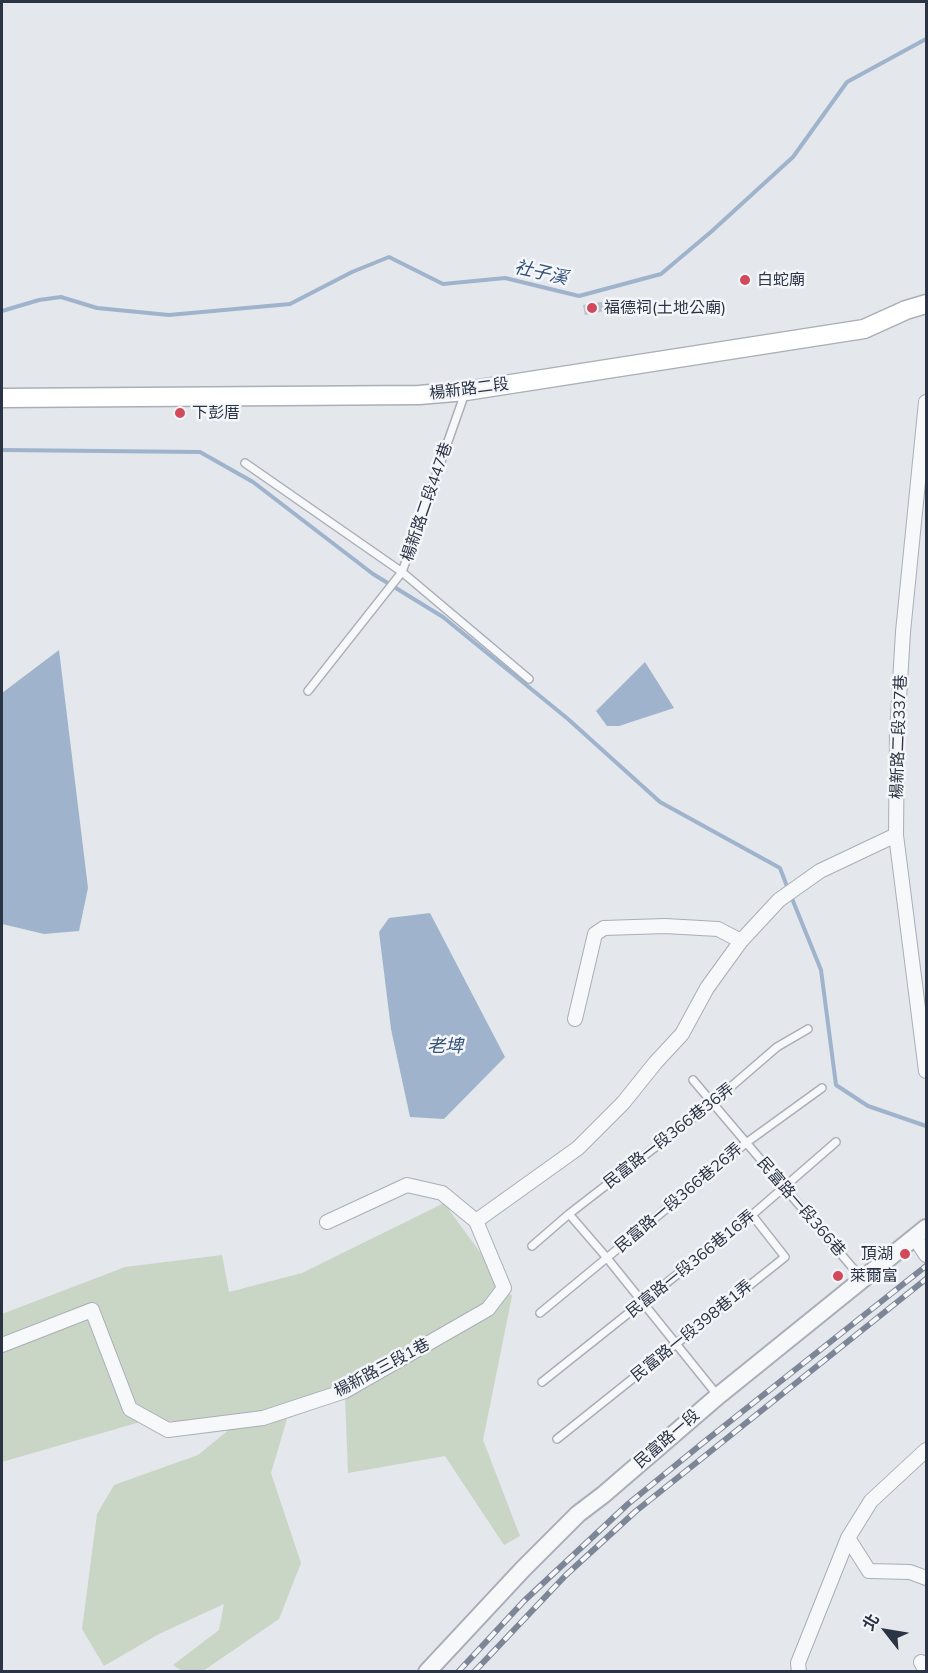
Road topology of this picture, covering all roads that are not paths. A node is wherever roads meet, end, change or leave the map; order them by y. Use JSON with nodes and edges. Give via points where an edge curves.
{"nodes":[{"id":1,"x":927,"y":304,"type":"edge"},
{"id":2,"x":466,"y":391,"type":"junction"},
{"id":3,"x":2,"y":398,"type":"edge"},
{"id":4,"x":927,"y":402,"type":"edge"},
{"id":5,"x":245,"y":463,"type":"dead end"},
{"id":6,"x":402,"y":572,"type":"junction"},
{"id":7,"x":529,"y":680,"type":"dead end"},
{"id":8,"x":308,"y":691,"type":"dead end"},
{"id":9,"x":896,"y":835,"type":"junction"},
{"id":10,"x":741,"y":941,"type":"junction"},
{"id":11,"x":922,"y":1008,"type":"edge"},
{"id":12,"x":575,"y":1019,"type":"dead end"},
{"id":13,"x":808,"y":1029,"type":"dead end"},
{"id":14,"x":927,"y":1071,"type":"edge"},
{"id":15,"x":693,"y":1080,"type":"dead end"},
{"id":16,"x":822,"y":1088,"type":"dead end"},
{"id":17,"x":711,"y":1104,"type":"junction"},
{"id":18,"x":836,"y":1142,"type":"dead end"},
{"id":19,"x":746,"y":1143,"type":"junction"},
{"id":20,"x":783,"y":1188,"type":"junction"},
{"id":21,"x":569,"y":1214,"type":"junction"},
{"id":22,"x":752,"y":1215,"type":"junction"},
{"id":23,"x":476,"y":1221,"type":"junction"},
{"id":24,"x":327,"y":1222,"type":"dead end"},
{"id":25,"x":921,"y":1233,"type":"edge"},
{"id":26,"x":532,"y":1246,"type":"dead end"},
{"id":27,"x":927,"y":1255,"type":"edge"},
{"id":28,"x":607,"y":1258,"type":"junction"},
{"id":29,"x":863,"y":1280,"type":"junction"},
{"id":30,"x":643,"y":1303,"type":"junction"},
{"id":31,"x":540,"y":1313,"type":"dead end"},
{"id":32,"x":676,"y":1344,"type":"junction"},
{"id":33,"x":2,"y":1345,"type":"edge"},
{"id":34,"x":542,"y":1382,"type":"dead end"},
{"id":35,"x":718,"y":1396,"type":"junction"},
{"id":36,"x":557,"y":1439,"type":"dead end"},
{"id":37,"x":927,"y":1450,"type":"edge"},
{"id":38,"x":848,"y":1538,"type":"junction"},
{"id":39,"x":927,"y":1578,"type":"edge"},
{"id":40,"x":428,"y":1671,"type":"edge"},
{"id":41,"x":799,"y":1671,"type":"edge"}],
"edges":[{"from":1,"to":2,"type":"main road","name":"楊新路二段","via":[[864,329]]},
{"from":2,"to":3,"type":"main road","name":"楊新路二段","via":[[419,395]]},
{"from":2,"to":6,"type":"lane","name":"楊新路二段447巷"},
{"from":4,"to":9,"type":"street","name":"楊新路二段337巷","via":[[903,632]]},
{"from":5,"to":6,"type":"lane"},
{"from":6,"to":7,"type":"lane"},
{"from":6,"to":8,"type":"lane","name":"楊新路二段447巷"},
{"from":9,"to":10,"type":"street","via":[[820,871],[779,900]]},
{"from":9,"to":11,"type":"street","name":"楊新路二段337巷"},
{"from":10,"to":12,"type":"street","via":[[718,929],[603,928],[595,934]]},
{"from":10,"to":23,"type":"street","via":[[707,988],[682,1034],[623,1102],[579,1148]]},
{"from":11,"to":14,"type":"street","name":"楊新路二段337巷"},
{"from":13,"to":17,"type":"lane","name":"民富路一段366巷36弄","via":[[777,1047]]},
{"from":15,"to":17,"type":"lane","name":"民富路一段366巷"},
{"from":16,"to":19,"type":"lane","name":"民富路一段366巷26弄"},
{"from":17,"to":19,"type":"lane","name":"民富路一段366巷"},
{"from":17,"to":21,"type":"lane","name":"民富路一段366巷36弄"},
{"from":18,"to":20,"type":"lane","name":"民富路一段366巷16弄"},
{"from":19,"to":20,"type":"lane","name":"民富路一段366巷"},
{"from":19,"to":28,"type":"lane","name":"民富路一段366巷26弄"},
{"from":20,"to":22,"type":"lane","name":"民富路一段366巷16弄"},
{"from":20,"to":29,"type":"lane","name":"民富路一段366巷"},
{"from":21,"to":26,"type":"lane","name":"民富路一段366巷36弄"},
{"from":21,"to":28,"type":"lane"},
{"from":22,"to":30,"type":"lane","name":"民富路一段366巷16弄"},
{"from":22,"to":32,"type":"lane","name":"民富路一段398巷1弄","via":[[785,1257]]},
{"from":23,"to":24,"type":"street","via":[[441,1193],[407,1185]]},
{"from":23,"to":33,"type":"street","name":"楊新路三段1巷","via":[[504,1288],[488,1309],[345,1391],[263,1418],[168,1430],[130,1409],[92,1310]]},
{"from":25,"to":27,"type":"street"},
{"from":25,"to":29,"type":"street","name":"民富路一段"},
{"from":28,"to":30,"type":"lane"},
{"from":28,"to":31,"type":"lane","name":"民富路一段366巷26弄"},
{"from":29,"to":35,"type":"street","name":"民富路一段"},
{"from":30,"to":32,"type":"lane"},
{"from":30,"to":34,"type":"lane","name":"民富路一段366巷16弄"},
{"from":32,"to":35,"type":"lane"},
{"from":32,"to":36,"type":"lane","name":"民富路一段398巷1弄"},
{"from":35,"to":40,"type":"street","name":"民富路一段","via":[[566,1525]]},
{"from":37,"to":38,"type":"street","via":[[871,1501]]},
{"from":38,"to":39,"type":"street","via":[[869,1571],[910,1572]]},
{"from":38,"to":41,"type":"street","via":[[798,1664]]}]}
